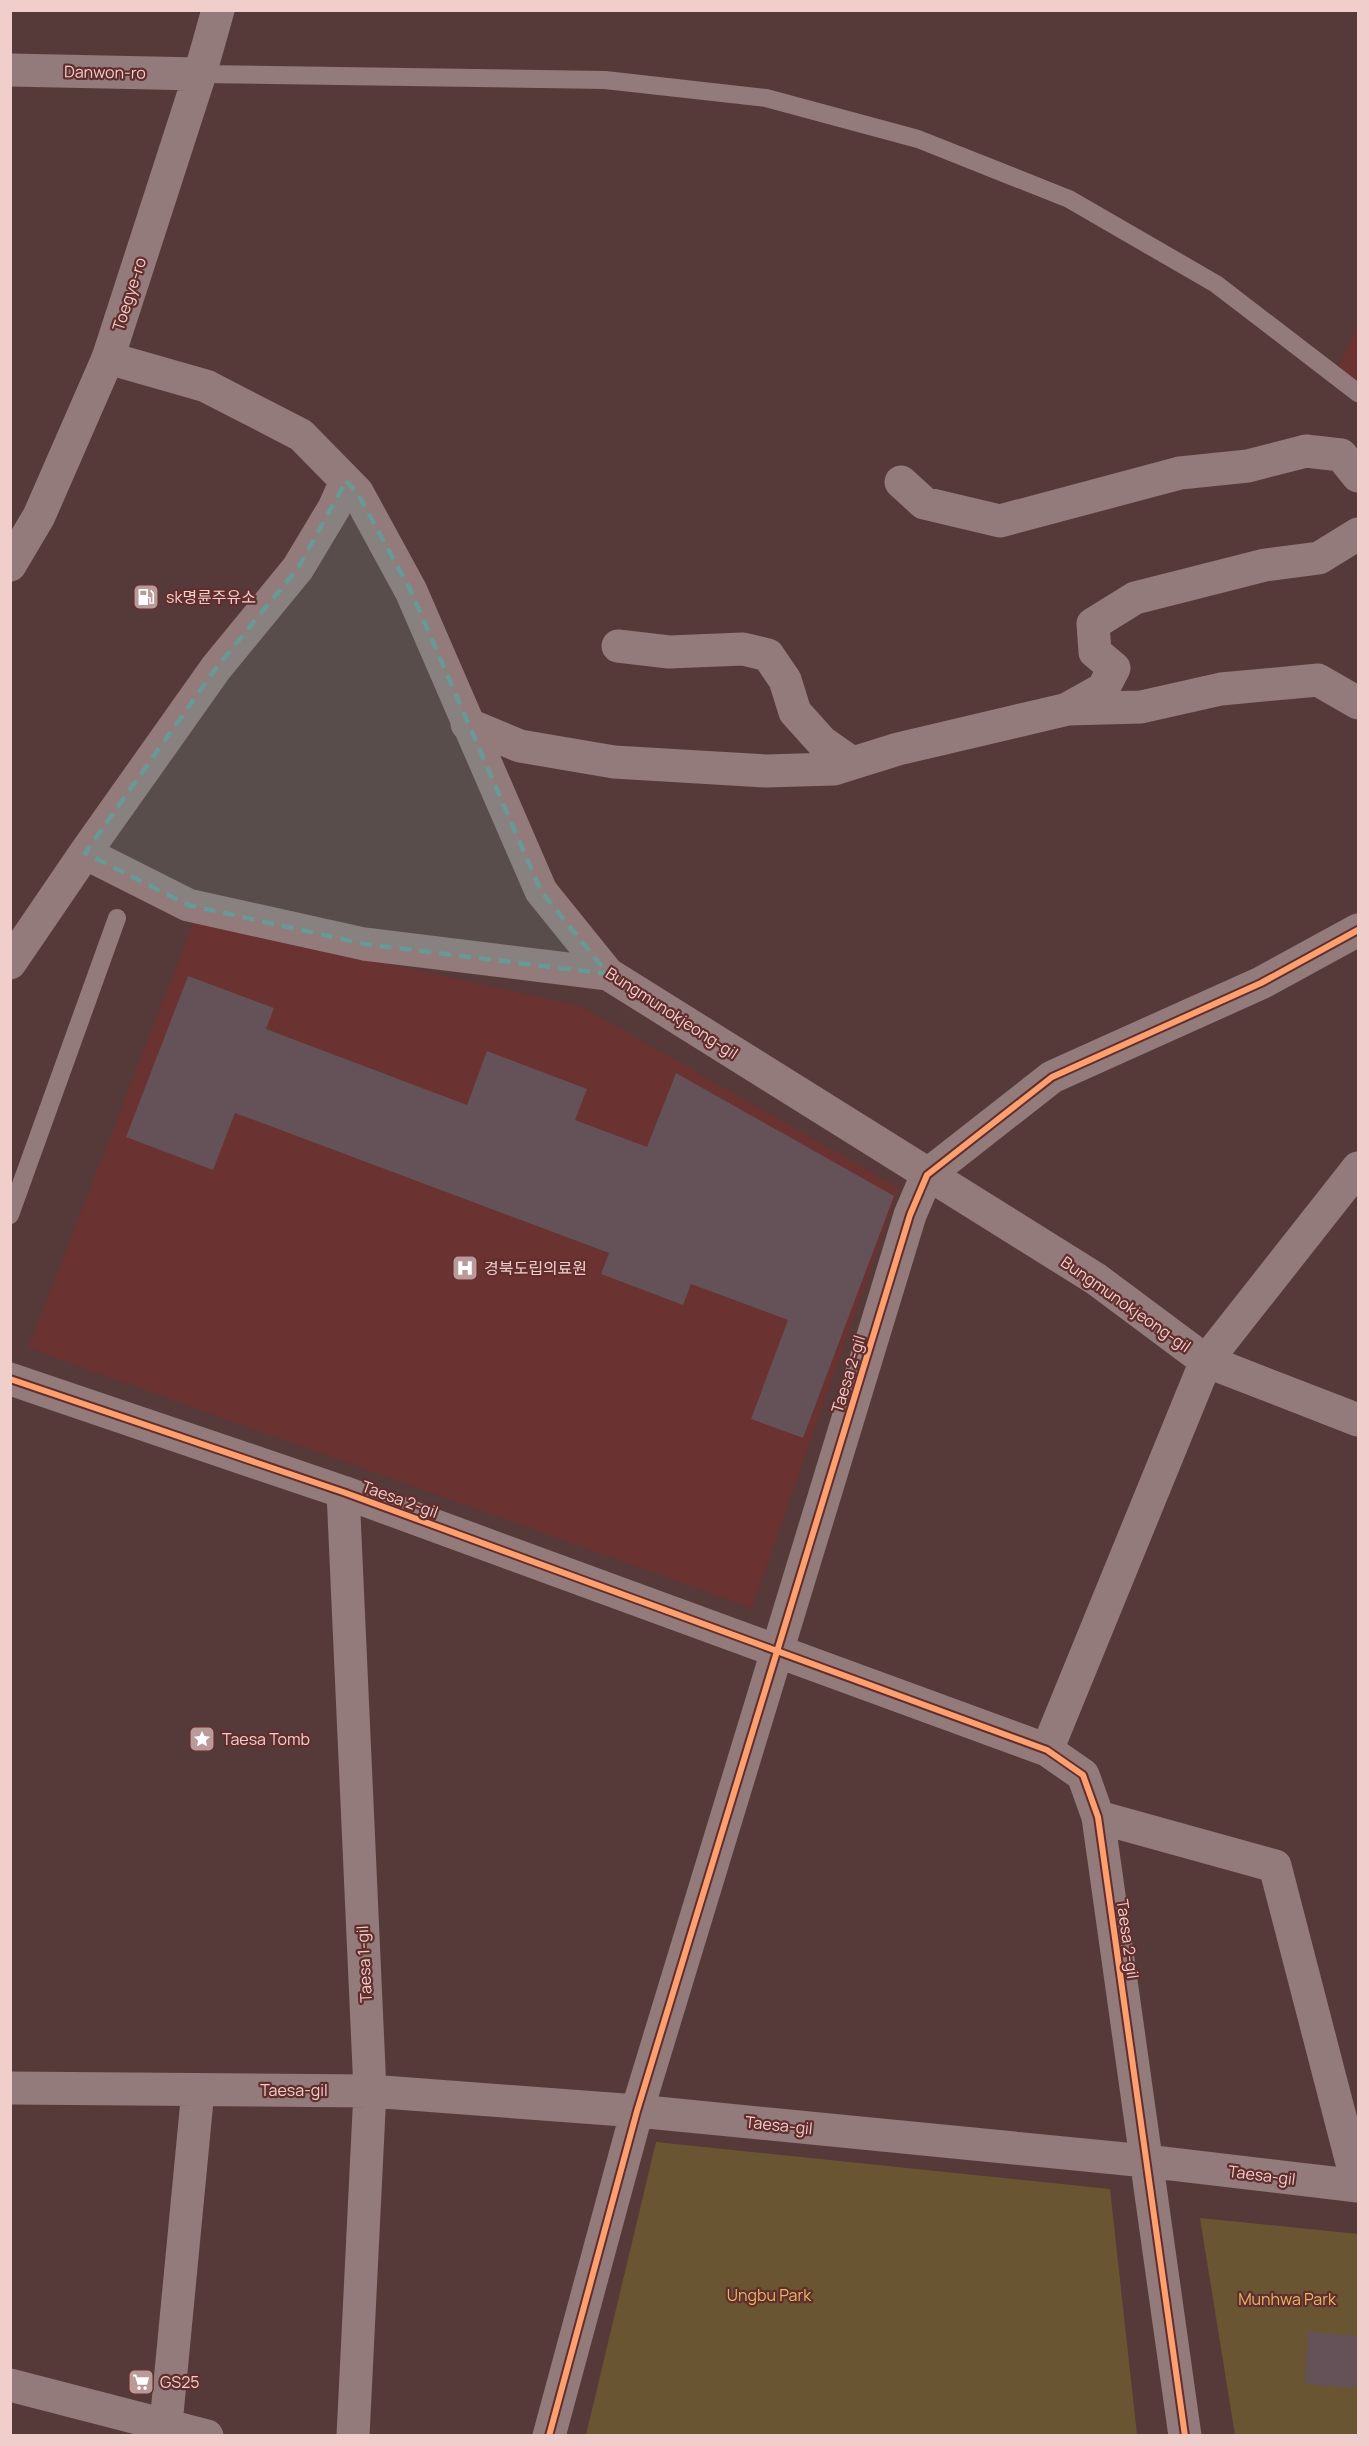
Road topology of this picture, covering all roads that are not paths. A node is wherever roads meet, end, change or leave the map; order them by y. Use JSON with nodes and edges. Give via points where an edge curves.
{"nodes":[{"id":1,"x":218,"y":10,"type":"edge"},
{"id":2,"x":10,"y":70,"type":"edge"},
{"id":3,"x":200,"y":74,"type":"junction"},
{"id":4,"x":108,"y":358,"type":"junction"},
{"id":5,"x":1359,"y":393,"type":"edge"},
{"id":6,"x":1359,"y":476,"type":"edge"},
{"id":7,"x":346,"y":481,"type":"junction"},
{"id":8,"x":901,"y":482,"type":"dead end"},
{"id":9,"x":1359,"y":534,"type":"edge"},
{"id":10,"x":10,"y":565,"type":"edge"},
{"id":11,"x":618,"y":646,"type":"dead end"},
{"id":12,"x":1359,"y":703,"type":"edge"},
{"id":13,"x":1068,"y":709,"type":"junction"},
{"id":14,"x":467,"y":724,"type":"junction"},
{"id":15,"x":852,"y":763,"type":"junction"},
{"id":16,"x":85,"y":853,"type":"junction"},
{"id":17,"x":117,"y":918,"type":"dead end"},
{"id":18,"x":1359,"y":930,"type":"edge"},
{"id":19,"x":10,"y":963,"type":"edge"},
{"id":20,"x":608,"y":974,"type":"junction"},
{"id":21,"x":1359,"y":1168,"type":"edge"},
{"id":22,"x":927,"y":1175,"type":"junction"},
{"id":23,"x":10,"y":1215,"type":"edge"},
{"id":24,"x":1206,"y":1362,"type":"junction"},
{"id":25,"x":10,"y":1379,"type":"edge"},
{"id":26,"x":1359,"y":1420,"type":"edge"},
{"id":27,"x":344,"y":1492,"type":"junction"},
{"id":28,"x":778,"y":1652,"type":"junction"},
{"id":29,"x":1047,"y":1750,"type":"junction"},
{"id":30,"x":1098,"y":1817,"type":"junction"},
{"id":31,"x":10,"y":2088,"type":"edge"},
{"id":32,"x":198,"y":2090,"type":"junction"},
{"id":33,"x":370,"y":2091,"type":"junction"},
{"id":34,"x":637,"y":2110,"type":"junction"},
{"id":35,"x":1146,"y":2161,"type":"junction"},
{"id":36,"x":1358,"y":2186,"type":"edge"},
{"id":37,"x":10,"y":2385,"type":"edge"},
{"id":38,"x":164,"y":2430,"type":"edge"},
{"id":39,"x":207,"y":2436,"type":"edge"},
{"id":40,"x":353,"y":2436,"type":"edge"},
{"id":41,"x":549,"y":2436,"type":"edge"},
{"id":42,"x":1185,"y":2436,"type":"edge"}],
"edges":[{"from":1,"to":3,"type":"street","name":"Toegye-ro"},
{"from":2,"to":3,"type":"street","name":"Danwon-ro"},
{"from":3,"to":4,"type":"street","name":"Toegye-ro"},
{"from":3,"to":5,"type":"lane","via":[[605,80],[766,98],[907,136],[1078,204],[1216,284]]},
{"from":4,"to":7,"type":"street","name":"Bungmunokjeong-gil","via":[[206,386],[301,435]]},
{"from":4,"to":10,"type":"street","name":"Toegye-ro","via":[[39,516]]},
{"from":6,"to":8,"type":"street","via":[[1341,455],[1306,451],[1248,466],[1180,473],[1000,521],[924,503]]},
{"from":7,"to":14,"type":"street","name":"Bungmunokjeong-gil","via":[[357,492],[411,591]]},
{"from":7,"to":16,"type":"street","via":[[298,568],[216,668]]},
{"from":9,"to":13,"type":"street","via":[[1319,558],[1265,566],[1135,598],[1093,624],[1095,652],[1114,668],[1103,689]]},
{"from":11,"to":15,"type":"street","via":[[669,652],[743,649],[768,655],[785,680],[795,712],[822,742]]},
{"from":12,"to":13,"type":"street","via":[[1318,680],[1221,689],[1141,707]]},
{"from":13,"to":15,"type":"street"},
{"from":14,"to":15,"type":"street","via":[[520,746],[614,762],[766,771],[834,769]]},
{"from":14,"to":20,"type":"street","name":"Bungmunokjeong-gil","via":[[541,891]]},
{"from":16,"to":19,"type":"street"},
{"from":16,"to":20,"type":"street","via":[[188,905],[364,944]]},
{"from":17,"to":23,"type":"lane"},
{"from":18,"to":22,"type":"street","via":[[1261,983],[1052,1077]]},
{"from":20,"to":22,"type":"street","name":"Bungmunokjeong-gil"},
{"from":21,"to":24,"type":"street"},
{"from":22,"to":24,"type":"street","name":"Bungmunokjeong-gil","via":[[1096,1279]]},
{"from":22,"to":28,"type":"street","name":"Taesa 2-gil","via":[[910,1215]]},
{"from":24,"to":26,"type":"street","name":"Bungmunokjeong-gil"},
{"from":24,"to":29,"type":"street"},
{"from":25,"to":27,"type":"street","name":"Taesa 2-gil"},
{"from":27,"to":28,"type":"street","name":"Taesa 2-gil"},
{"from":27,"to":33,"type":"street","name":"Taesa 1-gil"},
{"from":28,"to":29,"type":"street","name":"Taesa 2-gil"},
{"from":28,"to":34,"type":"street"},
{"from":29,"to":30,"type":"street","name":"Taesa 2-gil","via":[[1083,1775]]},
{"from":30,"to":35,"type":"street","name":"Taesa 2-gil"},
{"from":30,"to":36,"type":"street","name":"Taesa-gil","via":[[1275,1866]]},
{"from":31,"to":32,"type":"street","name":"Taesa-gil"},
{"from":32,"to":33,"type":"street","name":"Taesa-gil"},
{"from":32,"to":38,"type":"street"},
{"from":33,"to":34,"type":"street","name":"Taesa-gil"},
{"from":33,"to":40,"type":"street","name":"Taesa 1-gil"},
{"from":34,"to":35,"type":"street","name":"Taesa-gil"},
{"from":34,"to":41,"type":"street"},
{"from":35,"to":36,"type":"street","name":"Taesa-gil"},
{"from":35,"to":42,"type":"street","name":"Taesa 2-gil"},
{"from":37,"to":38,"type":"street"},
{"from":38,"to":39,"type":"street"}]}
